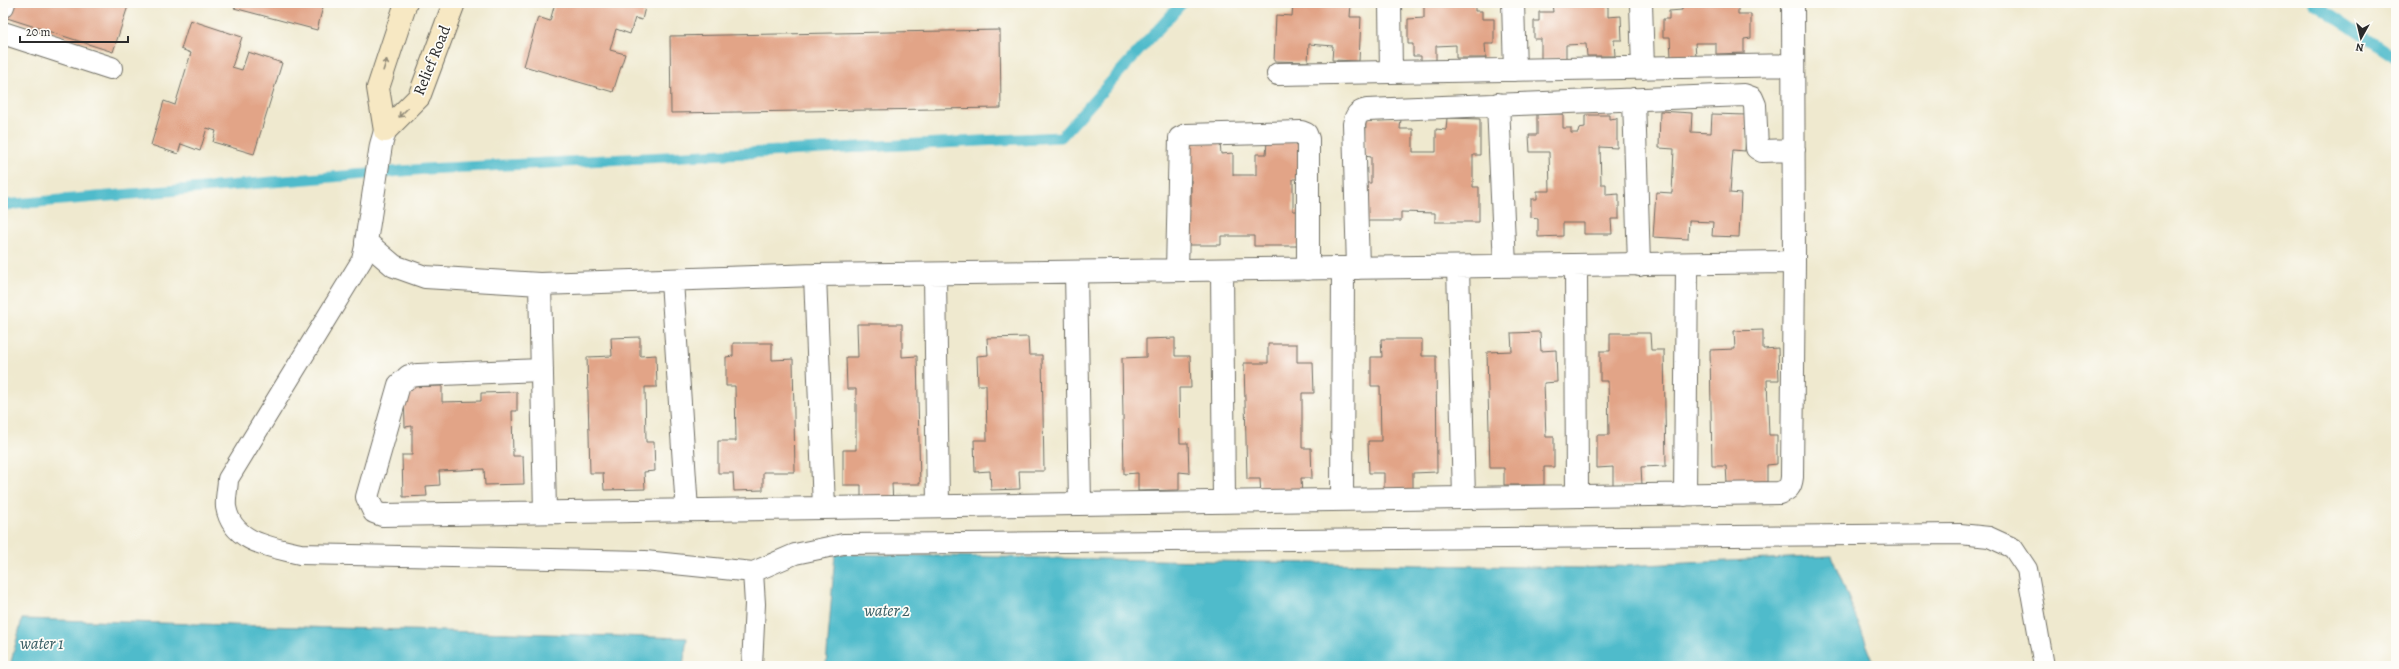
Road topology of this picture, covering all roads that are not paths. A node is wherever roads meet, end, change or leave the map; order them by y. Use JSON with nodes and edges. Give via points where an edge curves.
{"nodes":[{"id":1,"x":4,"y":3,"type":"edge"},
{"id":2,"x":406,"y":3,"type":"edge"},
{"id":3,"x":454,"y":3,"type":"edge"},
{"id":4,"x":1390,"y":3,"type":"edge"},
{"id":5,"x":1513,"y":3,"type":"edge"},
{"id":6,"x":1641,"y":3,"type":"edge"},
{"id":7,"x":1793,"y":3,"type":"edge"},
{"id":8,"x":3,"y":6,"type":"edge"},
{"id":9,"x":3,"y":33,"type":"edge"},
{"id":10,"x":1793,"y":65,"type":"junction"},
{"id":11,"x":111,"y":68,"type":"dead end"},
{"id":12,"x":1643,"y":68,"type":"junction"},
{"id":13,"x":1515,"y":70,"type":"junction"},
{"id":14,"x":1391,"y":72,"type":"junction"},
{"id":15,"x":1278,"y":74,"type":"dead end"},
{"id":16,"x":1634,"y":99,"type":"junction"},
{"id":17,"x":1498,"y":104,"type":"junction"},
{"id":18,"x":383,"y":138,"type":"junction"},
{"id":19,"x":1794,"y":150,"type":"junction"},
{"id":20,"x":367,"y":234,"type":"junction"},
{"id":21,"x":1794,"y":262,"type":"junction"},
{"id":22,"x":1639,"y":264,"type":"junction"},
{"id":23,"x":1687,"y":264,"type":"junction"},
{"id":24,"x":1576,"y":265,"type":"junction"},
{"id":25,"x":1505,"y":266,"type":"junction"},
{"id":26,"x":1458,"y":267,"type":"junction"},
{"id":27,"x":1351,"y":268,"type":"junction"},
{"id":28,"x":1308,"y":269,"type":"junction"},
{"id":29,"x":1177,"y":270,"type":"junction"},
{"id":30,"x":1222,"y":270,"type":"junction"},
{"id":31,"x":1076,"y":272,"type":"junction"},
{"id":32,"x":935,"y":274,"type":"junction"},
{"id":33,"x":815,"y":275,"type":"junction"},
{"id":34,"x":672,"y":281,"type":"junction"},
{"id":35,"x":540,"y":284,"type":"junction"},
{"id":36,"x":542,"y":370,"type":"junction"},
{"id":37,"x":1685,"y":494,"type":"junction"},
{"id":38,"x":1577,"y":496,"type":"junction"},
{"id":39,"x":1464,"y":498,"type":"junction"},
{"id":40,"x":1342,"y":500,"type":"junction"},
{"id":41,"x":1224,"y":502,"type":"junction"},
{"id":42,"x":1080,"y":504,"type":"junction"},
{"id":43,"x":938,"y":506,"type":"junction"},
{"id":44,"x":824,"y":508,"type":"junction"},
{"id":45,"x":687,"y":510,"type":"junction"},
{"id":46,"x":545,"y":512,"type":"junction"},
{"id":47,"x":753,"y":572,"type":"junction"},
{"id":48,"x":752,"y":666,"type":"edge"},
{"id":49,"x":2044,"y":666,"type":"edge"}],
"edges":[{"from":1,"to":8,"type":"street"},
{"from":18,"to":2,"type":"street","one_way":true,"via":[[378,88]]},
{"from":3,"to":18,"type":"street","name":"Relief Road","one_way":true,"via":[[419,97]]},
{"from":4,"to":14,"type":"street"},
{"from":5,"to":13,"type":"street"},
{"from":6,"to":12,"type":"street"},
{"from":7,"to":10,"type":"street"},
{"from":9,"to":11,"type":"street"},
{"from":10,"to":12,"type":"street"},
{"from":10,"to":19,"type":"street"},
{"from":12,"to":13,"type":"street"},
{"from":13,"to":14,"type":"street"},
{"from":14,"to":15,"type":"street"},
{"from":16,"to":17,"type":"street"},
{"from":16,"to":19,"type":"street","via":[[1744,95],[1752,98],[1755,105],[1757,148],[1762,151]]},
{"from":16,"to":22,"type":"street"},
{"from":17,"to":25,"type":"street"},
{"from":17,"to":27,"type":"street","via":[[1367,110],[1356,116]]},
{"from":18,"to":20,"type":"street"},
{"from":19,"to":21,"type":"street"},
{"from":20,"to":35,"type":"street","via":[[394,266],[425,277]]},
{"from":20,"to":47,"type":"lane","via":[[362,260],[228,479],[226,507],[234,525],[252,542],[300,554],[645,561]]},
{"from":21,"to":23,"type":"street"},
{"from":21,"to":37,"type":"street","via":[[1791,485],[1787,491],[1779,493]]},
{"from":22,"to":23,"type":"street"},
{"from":22,"to":24,"type":"street"},
{"from":23,"to":37,"type":"street"},
{"from":24,"to":25,"type":"street"},
{"from":24,"to":38,"type":"street"},
{"from":25,"to":26,"type":"street"},
{"from":26,"to":27,"type":"street"},
{"from":26,"to":39,"type":"street"},
{"from":27,"to":28,"type":"street"},
{"from":27,"to":40,"type":"street"},
{"from":28,"to":29,"type":"street","via":[[1308,139],[1306,134],[1301,132],[1186,135],[1180,138]]},
{"from":28,"to":30,"type":"street"},
{"from":29,"to":30,"type":"street"},
{"from":29,"to":31,"type":"street"},
{"from":30,"to":41,"type":"street"},
{"from":31,"to":32,"type":"street"},
{"from":31,"to":42,"type":"street"},
{"from":32,"to":33,"type":"street"},
{"from":32,"to":43,"type":"street"},
{"from":33,"to":34,"type":"street"},
{"from":33,"to":44,"type":"street"},
{"from":34,"to":35,"type":"street"},
{"from":34,"to":45,"type":"street"},
{"from":35,"to":36,"type":"street"},
{"from":36,"to":46,"type":"street"},
{"from":36,"to":46,"type":"street","via":[[418,375],[404,379],[399,385],[367,497],[374,512],[382,515]]},
{"from":37,"to":38,"type":"street"},
{"from":38,"to":39,"type":"street"},
{"from":39,"to":40,"type":"street"},
{"from":40,"to":41,"type":"street"},
{"from":41,"to":42,"type":"street"},
{"from":42,"to":43,"type":"street"},
{"from":43,"to":44,"type":"street"},
{"from":44,"to":45,"type":"street"},
{"from":45,"to":46,"type":"street"},
{"from":47,"to":48,"type":"lane","via":[[755,604]]},
{"from":47,"to":49,"type":"lane","via":[[795,554],[843,544],[1967,535],[1989,537],[2013,548],[2027,569]]}]}
